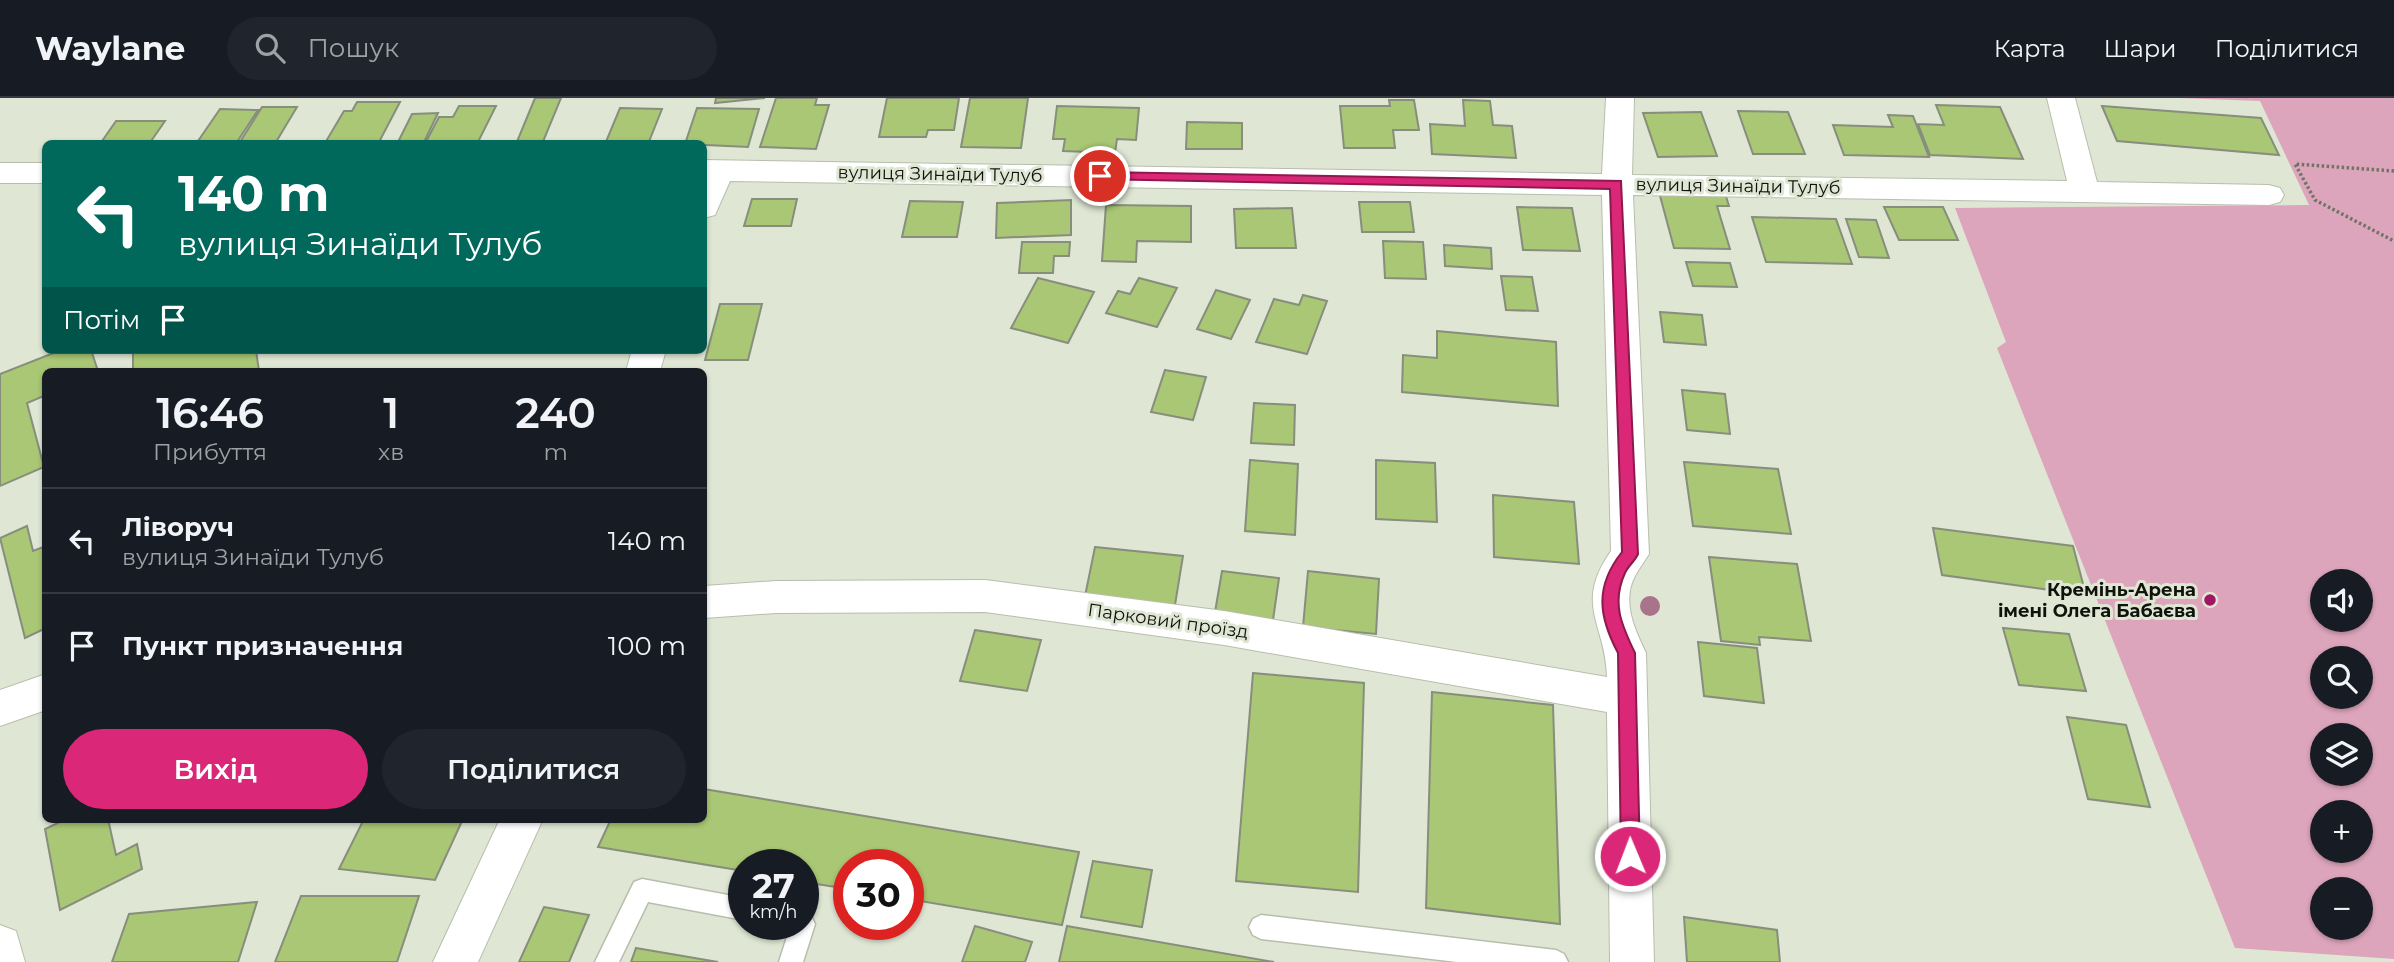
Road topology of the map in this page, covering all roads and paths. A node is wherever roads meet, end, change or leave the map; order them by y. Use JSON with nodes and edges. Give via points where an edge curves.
{"nodes":[{"id":1,"x":1620,"y":98,"type":"edge"},
{"id":2,"x":2061,"y":98,"type":"edge"},
{"id":3,"x":711,"y":170,"type":"edge"},
{"id":4,"x":2394,"y":172,"type":"edge"},
{"id":5,"x":0,"y":173,"type":"edge"},
{"id":6,"x":42,"y":173,"type":"edge"},
{"id":7,"x":1617,"y":185,"type":"junction"},
{"id":8,"x":707,"y":192,"type":"edge"},
{"id":9,"x":2085,"y":192,"type":"junction"},
{"id":10,"x":2269,"y":195,"type":"dead end"},
{"id":11,"x":2394,"y":241,"type":"edge"},
{"id":12,"x":707,"y":602,"type":"edge"},
{"id":13,"x":42,"y":693,"type":"edge"},
{"id":14,"x":1627,"y":698,"type":"junction"},
{"id":15,"x":0,"y":708,"type":"edge"},
{"id":16,"x":520,"y":823,"type":"edge"},
{"id":17,"x":728,"y":906,"type":"edge"},
{"id":18,"x":1261,"y":927,"type":"dead end"},
{"id":19,"x":798,"y":940,"type":"edge"},
{"id":20,"x":0,"y":947,"type":"edge"},
{"id":21,"x":1403,"y":953,"type":"edge"},
{"id":22,"x":3,"y":962,"type":"edge"},
{"id":23,"x":455,"y":962,"type":"edge"},
{"id":24,"x":607,"y":962,"type":"edge"},
{"id":25,"x":791,"y":962,"type":"edge"},
{"id":26,"x":1556,"y":962,"type":"edge"},
{"id":27,"x":1632,"y":962,"type":"edge"}],
"edges":[{"from":1,"to":7,"type":"street"},
{"from":2,"to":9,"type":"street"},
{"from":3,"to":7,"type":"street","name":"вулиця Зинаїди Тулуб"},
{"from":3,"to":8,"type":"street"},
{"from":4,"to":11,"type":"path","via":[[2295,164],[2315,200]]},
{"from":5,"to":6,"type":"street"},
{"from":7,"to":9,"type":"street","name":"вулиця Зинаїди Тулуб"},
{"from":7,"to":14,"type":"street","via":[[1630,554],[1618,570],[1611,597],[1612,624],[1626,653]]},
{"from":9,"to":10,"type":"street","name":"вулиця Зинаїди Тулуб"},
{"from":12,"to":14,"type":"street","name":"Парковий проїзд","via":[[985,596],[1224,628]]},
{"from":13,"to":15,"type":"street"},
{"from":14,"to":27,"type":"street"},
{"from":16,"to":23,"type":"street"},
{"from":17,"to":24,"type":"lane","via":[[642,890]]},
{"from":18,"to":21,"type":"lane"},
{"from":19,"to":25,"type":"lane"},
{"from":20,"to":22,"type":"street"},
{"from":21,"to":26,"type":"lane"}]}
